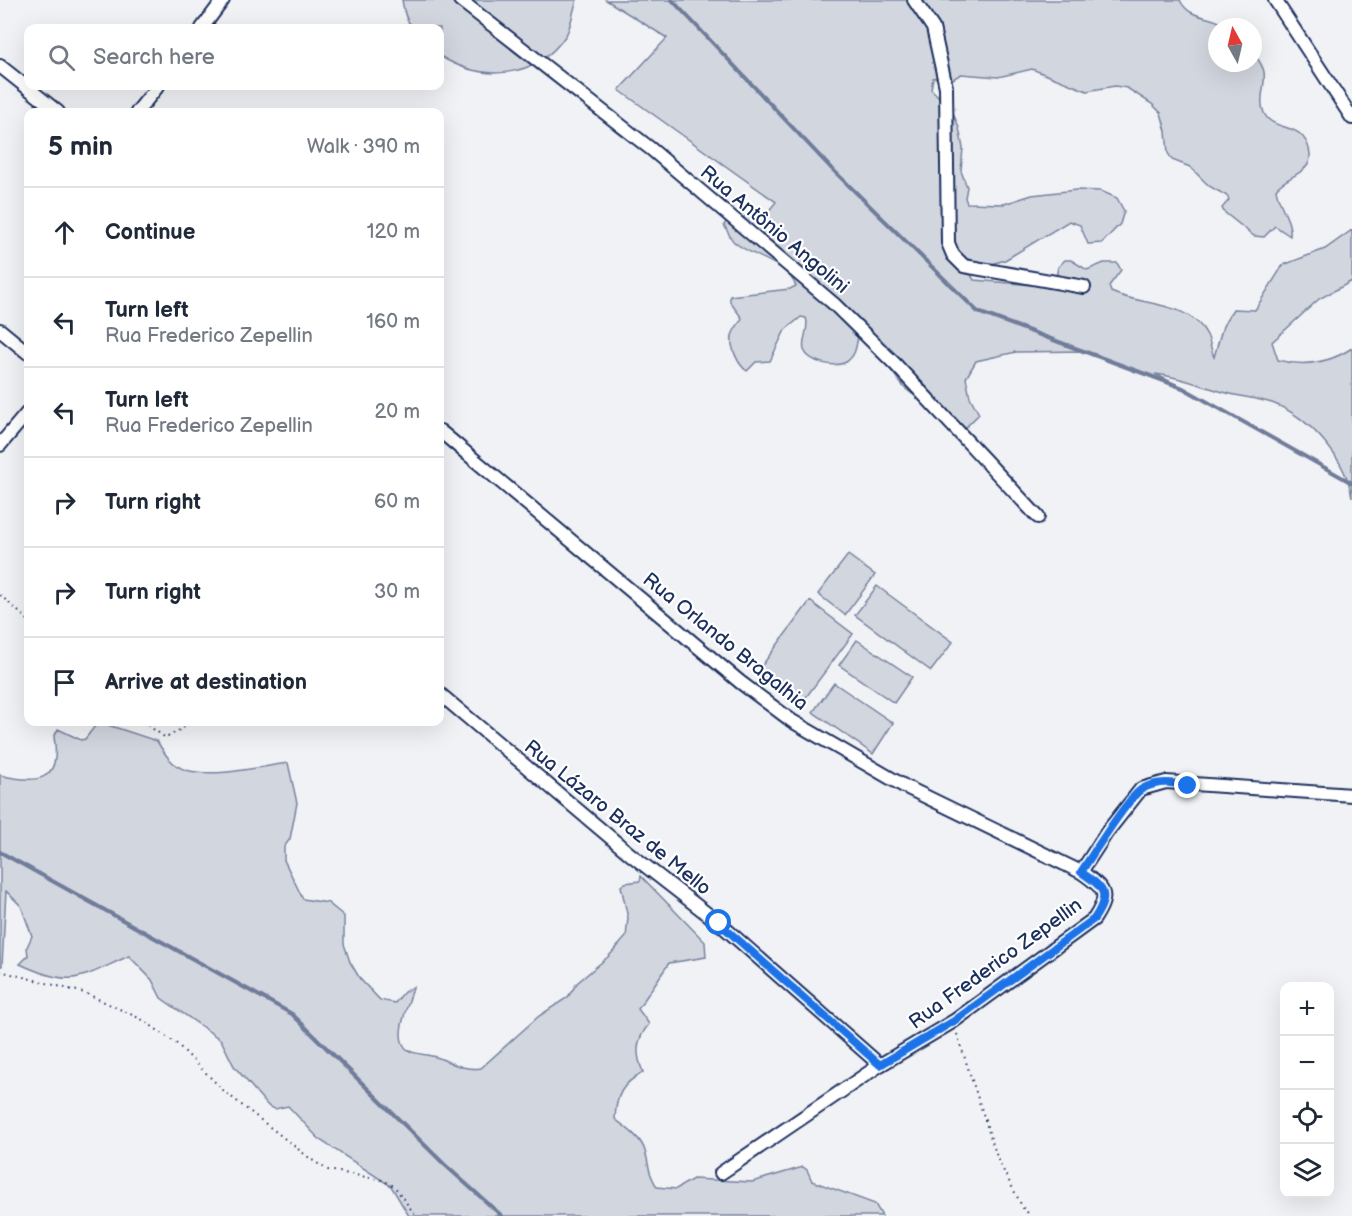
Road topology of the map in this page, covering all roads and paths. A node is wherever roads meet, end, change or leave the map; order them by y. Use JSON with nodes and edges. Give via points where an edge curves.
{"nodes":[{"id":1,"x":223,"y":0,"type":"edge"},
{"id":2,"x":460,"y":0,"type":"edge"},
{"id":3,"x":914,"y":0,"type":"edge"},
{"id":4,"x":1275,"y":0,"type":"edge"},
{"id":5,"x":205,"y":24,"type":"edge"},
{"id":6,"x":0,"y":66,"type":"edge"},
{"id":7,"x":24,"y":85,"type":"edge"},
{"id":8,"x":30,"y":90,"type":"edge"},
{"id":9,"x":155,"y":90,"type":"edge"},
{"id":10,"x":53,"y":108,"type":"edge"},
{"id":11,"x":140,"y":108,"type":"edge"},
{"id":12,"x":1352,"y":118,"type":"edge"},
{"id":13,"x":1084,"y":287,"type":"dead end"},
{"id":14,"x":0,"y":330,"type":"edge"},
{"id":15,"x":24,"y":350,"type":"edge"},
{"id":16,"x":24,"y":417,"type":"edge"},
{"id":17,"x":444,"y":434,"type":"edge"},
{"id":18,"x":0,"y":445,"type":"edge"},
{"id":19,"x":1038,"y":517,"type":"dead end"},
{"id":20,"x":0,"y":595,"type":"edge"},
{"id":21,"x":24,"y":616,"type":"edge"},
{"id":22,"x":444,"y":697,"type":"edge"},
{"id":23,"x":149,"y":726,"type":"edge"},
{"id":24,"x":187,"y":726,"type":"edge"},
{"id":25,"x":1352,"y":795,"type":"edge"},
{"id":26,"x":1081,"y":872,"type":"junction"},
{"id":27,"x":0,"y":971,"type":"edge"},
{"id":28,"x":954,"y":1021,"type":"junction"},
{"id":29,"x":880,"y":1065,"type":"junction"},
{"id":30,"x":721,"y":1173,"type":"dead end"},
{"id":31,"x":416,"y":1216,"type":"edge"},
{"id":32,"x":1031,"y":1216,"type":"edge"}],
"edges":[{"from":1,"to":5,"type":"street"},
{"from":2,"to":19,"type":"street","name":"Rua Antônio Angolini","via":[[651,149],[834,304],[888,356]]},
{"from":3,"to":13,"type":"street","via":[[933,28],[946,87],[948,243],[952,255],[964,266]]},
{"from":4,"to":12,"type":"street"},
{"from":6,"to":7,"type":"street"},
{"from":8,"to":10,"type":"street"},
{"from":9,"to":11,"type":"street"},
{"from":14,"to":15,"type":"street"},
{"from":16,"to":18,"type":"street"},
{"from":17,"to":26,"type":"street","name":"Rua Orlando Bragalhia","via":[[792,721],[904,786]]},
{"from":20,"to":21,"type":"path"},
{"from":22,"to":29,"type":"street","name":"Rua Lázaro Braz de Mello","via":[[630,854],[719,923]]},
{"from":23,"to":24,"type":"path","via":[[166,738]]},
{"from":25,"to":26,"type":"street","via":[[1166,782],[1141,789]]},
{"from":26,"to":28,"type":"street","name":"Rua Frederico Zepellin","via":[[1103,891],[1104,899],[1094,919]]},
{"from":27,"to":31,"type":"path","via":[[85,993],[142,1020],[177,1044],[225,1092],[312,1160],[328,1170],[382,1180],[394,1186]]},
{"from":28,"to":29,"type":"street","name":"Rua Frederico Zepellin"},
{"from":28,"to":32,"type":"path","via":[[998,1160]]},
{"from":29,"to":30,"type":"street","name":"Rua Frederico Zepellin"}]}
